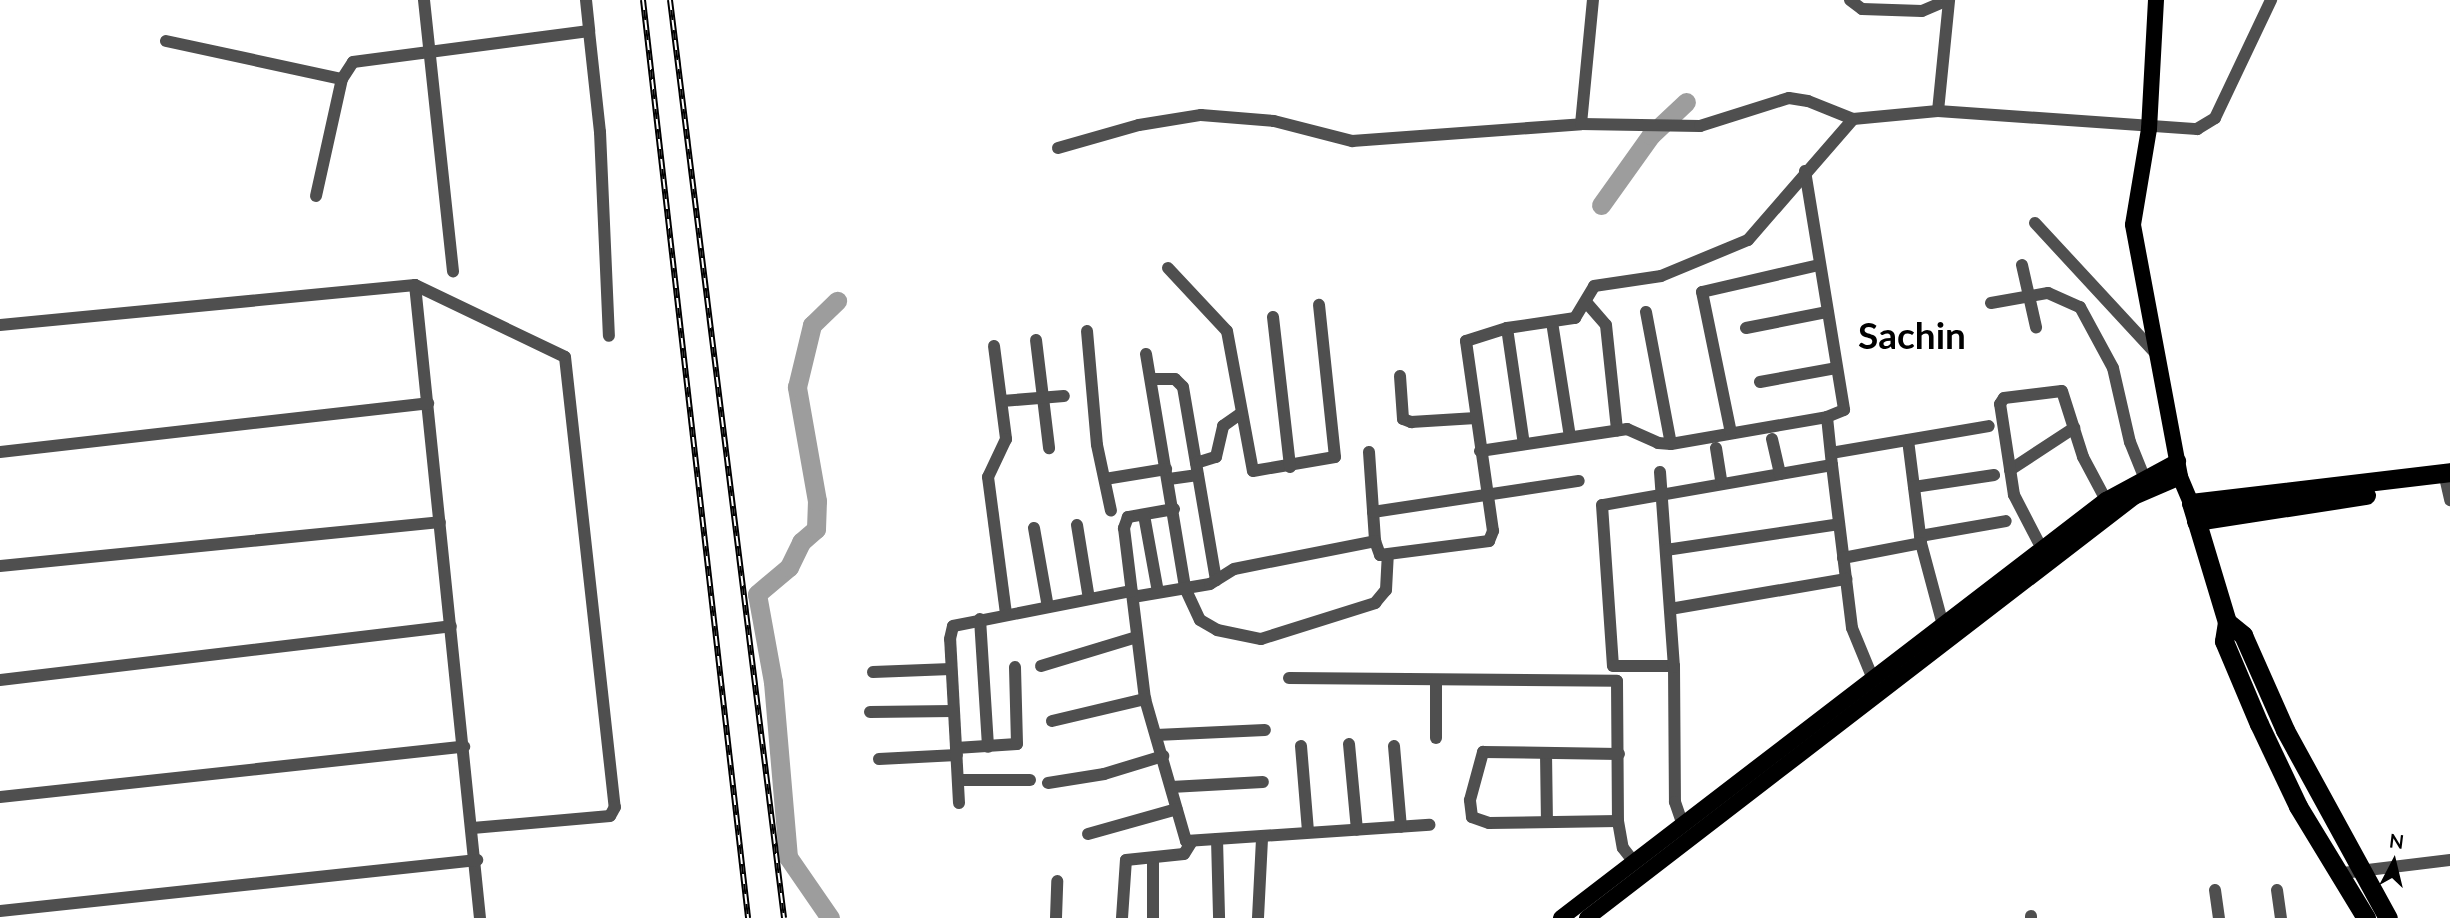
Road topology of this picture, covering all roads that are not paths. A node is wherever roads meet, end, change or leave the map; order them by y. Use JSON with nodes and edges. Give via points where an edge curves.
{"nodes":[{"id":1,"x":424,"y":0,"type":"edge"},
{"id":2,"x":586,"y":0,"type":"edge"},
{"id":3,"x":1593,"y":0,"type":"edge"},
{"id":4,"x":1850,"y":0,"type":"edge"},
{"id":5,"x":1949,"y":0,"type":"edge"},
{"id":6,"x":2156,"y":0,"type":"edge"},
{"id":7,"x":2271,"y":0,"type":"edge"},
{"id":8,"x":589,"y":31,"type":"junction"},
{"id":9,"x":166,"y":41,"type":"dead end"},
{"id":10,"x":430,"y":53,"type":"junction"},
{"id":11,"x":342,"y":79,"type":"junction"},
{"id":12,"x":1938,"y":111,"type":"junction"},
{"id":13,"x":1853,"y":119,"type":"junction"},
{"id":14,"x":1581,"y":124,"type":"junction"},
{"id":15,"x":2150,"y":129,"type":"junction"},
{"id":16,"x":1058,"y":148,"type":"dead end"},
{"id":17,"x":1805,"y":171,"type":"junction"},
{"id":18,"x":316,"y":196,"type":"dead end"},
{"id":19,"x":2035,"y":223,"type":"dead end"},
{"id":20,"x":1819,"y":265,"type":"junction"},
{"id":21,"x":2022,"y":265,"type":"dead end"},
{"id":22,"x":1168,"y":268,"type":"dead end"},
{"id":23,"x":453,"y":271,"type":"dead end"},
{"id":24,"x":415,"y":285,"type":"junction"},
{"id":25,"x":2029,"y":295,"type":"junction"},
{"id":26,"x":1586,"y":302,"type":"junction"},
{"id":27,"x":1991,"y":303,"type":"dead end"},
{"id":28,"x":1319,"y":305,"type":"dead end"},
{"id":29,"x":1646,"y":312,"type":"dead end"},
{"id":30,"x":1827,"y":312,"type":"junction"},
{"id":31,"x":1273,"y":317,"type":"dead end"},
{"id":32,"x":1552,"y":322,"type":"junction"},
{"id":33,"x":0,"y":325,"type":"edge"},
{"id":34,"x":2035,"y":327,"type":"dead end"},
{"id":35,"x":1507,"y":328,"type":"junction"},
{"id":36,"x":1746,"y":328,"type":"dead end"},
{"id":37,"x":1087,"y":331,"type":"dead end"},
{"id":38,"x":609,"y":337,"type":"dead end"},
{"id":39,"x":1036,"y":340,"type":"dead end"},
{"id":40,"x":994,"y":346,"type":"dead end"},
{"id":41,"x":1146,"y":354,"type":"dead end"},
{"id":42,"x":2158,"y":357,"type":"junction"},
{"id":43,"x":1836,"y":368,"type":"junction"},
{"id":44,"x":1400,"y":376,"type":"dead end"},
{"id":45,"x":1151,"y":379,"type":"junction"},
{"id":46,"x":1760,"y":382,"type":"dead end"},
{"id":47,"x":1064,"y":396,"type":"dead end"},
{"id":48,"x":1043,"y":398,"type":"junction"},
{"id":49,"x":1002,"y":401,"type":"junction"},
{"id":50,"x":428,"y":402,"type":"junction"},
{"id":51,"x":1240,"y":414,"type":"junction"},
{"id":52,"x":1826,"y":417,"type":"junction"},
{"id":53,"x":1476,"y":418,"type":"junction"},
{"id":54,"x":1989,"y":426,"type":"dead end"},
{"id":55,"x":2074,"y":428,"type":"junction"},
{"id":56,"x":1618,"y":430,"type":"junction"},
{"id":57,"x":1731,"y":433,"type":"junction"},
{"id":58,"x":1570,"y":437,"type":"junction"},
{"id":59,"x":1772,"y":439,"type":"dead end"},
{"id":60,"x":1908,"y":440,"type":"junction"},
{"id":61,"x":1524,"y":444,"type":"junction"},
{"id":62,"x":1671,"y":444,"type":"junction"},
{"id":63,"x":1049,"y":448,"type":"dead end"},
{"id":64,"x":1716,"y":448,"type":"dead end"},
{"id":65,"x":1480,"y":450,"type":"junction"},
{"id":66,"x":0,"y":452,"type":"edge"},
{"id":67,"x":1369,"y":452,"type":"dead end"},
{"id":68,"x":1832,"y":459,"type":"junction"},
{"id":69,"x":1290,"y":467,"type":"junction"},
{"id":70,"x":1197,"y":469,"type":"junction"},
{"id":71,"x":2179,"y":469,"type":"junction"},
{"id":72,"x":2010,"y":470,"type":"junction"},
{"id":73,"x":1660,"y":472,"type":"dead end"},
{"id":74,"x":1167,"y":474,"type":"junction"},
{"id":75,"x":1780,"y":474,"type":"junction"},
{"id":76,"x":1994,"y":475,"type":"dead end"},
{"id":77,"x":2144,"y":477,"type":"junction"},
{"id":78,"x":1105,"y":479,"type":"junction"},
{"id":79,"x":1579,"y":481,"type":"dead end"},
{"id":80,"x":2448,"y":482,"type":"edge"},
{"id":81,"x":1722,"y":484,"type":"junction"},
{"id":82,"x":1914,"y":487,"type":"junction"},
{"id":83,"x":1661,"y":495,"type":"junction"},
{"id":84,"x":1487,"y":496,"type":"junction"},
{"id":85,"x":2106,"y":500,"type":"junction"},
{"id":86,"x":1174,"y":509,"type":"junction"},
{"id":87,"x":1111,"y":511,"type":"dead end"},
{"id":88,"x":1373,"y":512,"type":"junction"},
{"id":89,"x":2193,"y":512,"type":"junction"},
{"id":90,"x":1144,"y":515,"type":"junction"},
{"id":91,"x":2006,"y":521,"type":"dead end"},
{"id":92,"x":440,"y":522,"type":"junction"},
{"id":93,"x":1839,"y":524,"type":"junction"},
{"id":94,"x":1076,"y":525,"type":"dead end"},
{"id":95,"x":1034,"y":528,"type":"dead end"},
{"id":96,"x":1920,"y":539,"type":"junction"},
{"id":97,"x":1375,"y":541,"type":"junction"},
{"id":98,"x":2042,"y":549,"type":"junction"},
{"id":99,"x":1666,"y":550,"type":"junction"},
{"id":100,"x":1388,"y":556,"type":"junction"},
{"id":101,"x":1843,"y":558,"type":"junction"},
{"id":102,"x":0,"y":566,"type":"edge"},
{"id":103,"x":1846,"y":579,"type":"junction"},
{"id":104,"x":1216,"y":580,"type":"junction"},
{"id":105,"x":1185,"y":588,"type":"junction"},
{"id":106,"x":1158,"y":592,"type":"junction"},
{"id":107,"x":1133,"y":594,"type":"junction"},
{"id":108,"x":1089,"y":599,"type":"junction"},
{"id":109,"x":1048,"y":607,"type":"junction"},
{"id":110,"x":1670,"y":609,"type":"junction"},
{"id":111,"x":1006,"y":614,"type":"junction"},
{"id":112,"x":980,"y":619,"type":"junction"},
{"id":113,"x":2227,"y":622,"type":"junction"},
{"id":114,"x":1943,"y":625,"type":"junction"},
{"id":115,"x":451,"y":626,"type":"junction"},
{"id":116,"x":1137,"y":637,"type":"junction"},
{"id":117,"x":1041,"y":666,"type":"dead end"},
{"id":118,"x":1616,"y":666,"type":"junction"},
{"id":119,"x":1674,"y":666,"type":"junction"},
{"id":120,"x":1015,"y":667,"type":"dead end"},
{"id":121,"x":951,"y":669,"type":"junction"},
{"id":122,"x":873,"y":672,"type":"dead end"},
{"id":123,"x":1289,"y":678,"type":"dead end"},
{"id":124,"x":0,"y":680,"type":"edge"},
{"id":125,"x":1436,"y":680,"type":"junction"},
{"id":126,"x":1872,"y":680,"type":"junction"},
{"id":127,"x":1617,"y":681,"type":"junction"},
{"id":128,"x":1881,"y":694,"type":"junction"},
{"id":129,"x":1145,"y":699,"type":"junction"},
{"id":130,"x":953,"y":711,"type":"junction"},
{"id":131,"x":870,"y":712,"type":"dead end"},
{"id":132,"x":1052,"y":721,"type":"dead end"},
{"id":133,"x":1265,"y":730,"type":"dead end"},
{"id":134,"x":1157,"y":734,"type":"junction"},
{"id":135,"x":1436,"y":738,"type":"dead end"},
{"id":136,"x":1349,"y":744,"type":"dead end"},
{"id":137,"x":1301,"y":746,"type":"dead end"},
{"id":138,"x":1394,"y":746,"type":"dead end"},
{"id":139,"x":464,"y":747,"type":"junction"},
{"id":140,"x":988,"y":747,"type":"junction"},
{"id":141,"x":1793,"y":751,"type":"junction"},
{"id":142,"x":956,"y":752,"type":"junction"},
{"id":143,"x":1546,"y":753,"type":"junction"},
{"id":144,"x":1619,"y":754,"type":"junction"},
{"id":145,"x":1163,"y":756,"type":"junction"},
{"id":146,"x":879,"y":758,"type":"dead end"},
{"id":147,"x":958,"y":780,"type":"junction"},
{"id":148,"x":1030,"y":780,"type":"dead end"},
{"id":149,"x":1263,"y":782,"type":"dead end"},
{"id":150,"x":1048,"y":783,"type":"dead end"},
{"id":151,"x":1171,"y":787,"type":"junction"},
{"id":152,"x":0,"y":797,"type":"edge"},
{"id":153,"x":959,"y":803,"type":"dead end"},
{"id":154,"x":1177,"y":809,"type":"junction"},
{"id":155,"x":1618,"y":821,"type":"junction"},
{"id":156,"x":1547,"y":822,"type":"junction"},
{"id":157,"x":1429,"y":825,"type":"dead end"},
{"id":158,"x":1683,"y":825,"type":"junction"},
{"id":159,"x":1401,"y":827,"type":"junction"},
{"id":160,"x":473,"y":828,"type":"junction"},
{"id":161,"x":1357,"y":830,"type":"junction"},
{"id":162,"x":1308,"y":832,"type":"junction"},
{"id":163,"x":1088,"y":834,"type":"dead end"},
{"id":164,"x":1262,"y":838,"type":"junction"},
{"id":165,"x":1665,"y":838,"type":"junction"},
{"id":166,"x":1217,"y":839,"type":"junction"},
{"id":167,"x":1192,"y":841,"type":"junction"},
{"id":168,"x":1676,"y":852,"type":"junction"},
{"id":169,"x":1153,"y":858,"type":"junction"},
{"id":170,"x":477,"y":860,"type":"junction"},
{"id":171,"x":2450,"y":860,"type":"edge"},
{"id":172,"x":1634,"y":862,"type":"junction"},
{"id":173,"x":2365,"y":870,"type":"junction"},
{"id":174,"x":2343,"y":873,"type":"junction"},
{"id":175,"x":1057,"y":881,"type":"dead end"},
{"id":176,"x":2215,"y":890,"type":"dead end"},
{"id":177,"x":2277,"y":890,"type":"dead end"},
{"id":178,"x":0,"y":911,"type":"edge"},
{"id":179,"x":481,"y":918,"type":"edge"},
{"id":180,"x":1056,"y":918,"type":"edge"},
{"id":181,"x":1122,"y":918,"type":"edge"},
{"id":182,"x":1153,"y":918,"type":"edge"},
{"id":183,"x":1219,"y":918,"type":"edge"},
{"id":184,"x":1258,"y":918,"type":"edge"},
{"id":185,"x":1560,"y":918,"type":"edge"},
{"id":186,"x":1587,"y":918,"type":"edge"},
{"id":187,"x":2220,"y":918,"type":"edge"},
{"id":188,"x":2281,"y":918,"type":"edge"},
{"id":189,"x":2367,"y":918,"type":"edge"},
{"id":190,"x":2388,"y":918,"type":"edge"}],
"edges":[{"from":1,"to":10,"type":"street"},
{"from":2,"to":8,"type":"street"},
{"from":3,"to":14,"type":"street"},
{"from":4,"to":5,"type":"street","via":[[1862,9],[1922,10]]},
{"from":5,"to":12,"type":"street"},
{"from":6,"to":15,"type":"main road"},
{"from":7,"to":15,"type":"street","via":[[2215,118],[2197,129]]},
{"from":8,"to":10,"type":"street"},
{"from":8,"to":38,"type":"street","via":[[600,132]]},
{"from":9,"to":11,"type":"street"},
{"from":10,"to":11,"type":"street","via":[[353,62]]},
{"from":10,"to":23,"type":"street"},
{"from":11,"to":18,"type":"street"},
{"from":12,"to":13,"type":"street"},
{"from":12,"to":15,"type":"street","via":[[2039,116]]},
{"from":13,"to":14,"type":"street","via":[[1808,100],[1789,98],[1700,126]]},
{"from":13,"to":17,"type":"street"},
{"from":14,"to":16,"type":"street","via":[[1352,141],[1274,121],[1201,115],[1139,125]]},
{"from":15,"to":42,"type":"main road","via":[[2133,225]]},
{"from":17,"to":20,"type":"street"},
{"from":17,"to":26,"type":"street","via":[[1748,240],[1661,276],[1594,286]]},
{"from":19,"to":42,"type":"street"},
{"from":20,"to":30,"type":"street"},
{"from":20,"to":57,"type":"street","via":[[1702,292]]},
{"from":21,"to":25,"type":"street"},
{"from":22,"to":51,"type":"street","via":[[1227,331]]},
{"from":24,"to":33,"type":"street"},
{"from":24,"to":50,"type":"street"},
{"from":24,"to":160,"type":"street","via":[[565,357],[615,807],[610,816]]},
{"from":25,"to":27,"type":"street"},
{"from":25,"to":34,"type":"street"},
{"from":25,"to":77,"type":"street","via":[[2048,293],[2066,299],[2090,320],[2113,368],[2130,442]]},
{"from":26,"to":32,"type":"street","via":[[1575,318]]},
{"from":26,"to":56,"type":"street","via":[[1606,325]]},
{"from":28,"to":69,"type":"street","via":[[1336,452],[1330,460]]},
{"from":29,"to":62,"type":"street"},
{"from":30,"to":36,"type":"street"},
{"from":30,"to":43,"type":"street"},
{"from":31,"to":69,"type":"street"},
{"from":32,"to":35,"type":"street"},
{"from":32,"to":58,"type":"street"},
{"from":35,"to":53,"type":"street","via":[[1466,341]]},
{"from":35,"to":61,"type":"street"},
{"from":37,"to":78,"type":"street"},
{"from":39,"to":48,"type":"street"},
{"from":40,"to":49,"type":"street"},
{"from":41,"to":45,"type":"street"},
{"from":42,"to":71,"type":"main road"},
{"from":43,"to":46,"type":"street"},
{"from":43,"to":52,"type":"street","via":[[1844,410]]},
{"from":44,"to":53,"type":"street","via":[[1403,419]]},
{"from":45,"to":70,"type":"street","via":[[1180,381]]},
{"from":45,"to":74,"type":"street"},
{"from":47,"to":48,"type":"street"},
{"from":48,"to":49,"type":"street"},
{"from":48,"to":63,"type":"street"},
{"from":49,"to":111,"type":"street","via":[[1005,445],[988,477]]},
{"from":50,"to":66,"type":"street"},
{"from":50,"to":92,"type":"street"},
{"from":51,"to":69,"type":"street","via":[[1250,469]]},
{"from":51,"to":70,"type":"street","via":[[1223,426],[1216,457]]},
{"from":52,"to":57,"type":"street"},
{"from":52,"to":68,"type":"street"},
{"from":53,"to":65,"type":"street"},
{"from":54,"to":60,"type":"street"},
{"from":55,"to":72,"type":"street"},
{"from":55,"to":72,"type":"street","via":[[2062,391],[2004,398],[2000,404]]},
{"from":55,"to":85,"type":"street"},
{"from":56,"to":58,"type":"street"},
{"from":56,"to":62,"type":"street"},
{"from":57,"to":62,"type":"street"},
{"from":58,"to":61,"type":"street"},
{"from":59,"to":75,"type":"street"},
{"from":60,"to":68,"type":"street"},
{"from":60,"to":82,"type":"street"},
{"from":61,"to":65,"type":"street"},
{"from":64,"to":81,"type":"street"},
{"from":65,"to":84,"type":"street"},
{"from":67,"to":88,"type":"street"},
{"from":68,"to":75,"type":"street"},
{"from":68,"to":93,"type":"street"},
{"from":70,"to":74,"type":"street"},
{"from":70,"to":104,"type":"street"},
{"from":71,"to":77,"type":"main road"},
{"from":71,"to":89,"type":"main road"},
{"from":71,"to":128,"type":"main road","via":[[2134,497]]},
{"from":72,"to":98,"type":"street","via":[[2018,509]]},
{"from":73,"to":83,"type":"street"},
{"from":74,"to":78,"type":"street"},
{"from":74,"to":86,"type":"street"},
{"from":75,"to":81,"type":"street"},
{"from":76,"to":82,"type":"street"},
{"from":77,"to":85,"type":"main road"},
{"from":78,"to":87,"type":"street"},
{"from":79,"to":84,"type":"street"},
{"from":80,"to":89,"type":"highway"},
{"from":81,"to":83,"type":"street"},
{"from":82,"to":96,"type":"street"},
{"from":83,"to":99,"type":"street"},
{"from":83,"to":118,"type":"street","via":[[1602,505],[1607,616]]},
{"from":84,"to":88,"type":"street"},
{"from":84,"to":100,"type":"street","via":[[1493,531],[1489,541]]},
{"from":85,"to":98,"type":"main road"},
{"from":86,"to":90,"type":"street"},
{"from":86,"to":105,"type":"street"},
{"from":88,"to":97,"type":"street"},
{"from":89,"to":113,"type":"highway"},
{"from":90,"to":106,"type":"street"},
{"from":90,"to":107,"type":"street","via":[[1128,517],[1124,523]]},
{"from":91,"to":96,"type":"street"},
{"from":92,"to":102,"type":"street"},
{"from":92,"to":115,"type":"street"},
{"from":93,"to":99,"type":"street"},
{"from":93,"to":101,"type":"street"},
{"from":94,"to":108,"type":"street"},
{"from":95,"to":109,"type":"street"},
{"from":96,"to":101,"type":"street"},
{"from":96,"to":114,"type":"street"},
{"from":97,"to":100,"type":"street","via":[[1380,555]]},
{"from":97,"to":104,"type":"street","via":[[1234,569]]},
{"from":98,"to":114,"type":"main road"},
{"from":99,"to":110,"type":"street"},
{"from":100,"to":105,"type":"street","via":[[1386,590],[1375,603],[1261,639],[1207,624]]},
{"from":101,"to":103,"type":"street"},
{"from":103,"to":110,"type":"street"},
{"from":103,"to":126,"type":"street","via":[[1852,628]]},
{"from":104,"to":105,"type":"street"},
{"from":105,"to":106,"type":"street"},
{"from":106,"to":107,"type":"street"},
{"from":107,"to":108,"type":"street"},
{"from":107,"to":116,"type":"street"},
{"from":108,"to":109,"type":"street"},
{"from":109,"to":111,"type":"street"},
{"from":110,"to":119,"type":"street"},
{"from":111,"to":112,"type":"street"},
{"from":112,"to":121,"type":"street","via":[[961,622],[950,631]]},
{"from":112,"to":140,"type":"street"},
{"from":113,"to":173,"type":"highway","via":[[2243,635],[2285,730]]},
{"from":113,"to":174,"type":"highway","via":[[2224,641],[2259,724],[2298,806]]},
{"from":114,"to":126,"type":"main road"},
{"from":115,"to":124,"type":"street"},
{"from":115,"to":139,"type":"street"},
{"from":116,"to":117,"type":"street"},
{"from":116,"to":129,"type":"street"},
{"from":118,"to":119,"type":"street"},
{"from":118,"to":127,"type":"street"},
{"from":119,"to":158,"type":"street","via":[[1675,802]]},
{"from":120,"to":140,"type":"street","via":[[1017,744]]},
{"from":121,"to":122,"type":"street"},
{"from":121,"to":130,"type":"street"},
{"from":123,"to":125,"type":"street"},
{"from":125,"to":127,"type":"street"},
{"from":125,"to":135,"type":"street"},
{"from":126,"to":128,"type":"main road"},
{"from":126,"to":141,"type":"main road"},
{"from":127,"to":144,"type":"street"},
{"from":128,"to":141,"type":"main road"},
{"from":129,"to":132,"type":"street"},
{"from":129,"to":134,"type":"street"},
{"from":130,"to":131,"type":"street"},
{"from":130,"to":142,"type":"street"},
{"from":133,"to":134,"type":"street"},
{"from":134,"to":145,"type":"street"},
{"from":136,"to":161,"type":"street"},
{"from":137,"to":162,"type":"street"},
{"from":138,"to":159,"type":"street"},
{"from":139,"to":152,"type":"street"},
{"from":139,"to":160,"type":"street"},
{"from":140,"to":142,"type":"street"},
{"from":141,"to":158,"type":"main road"},
{"from":141,"to":168,"type":"main road"},
{"from":142,"to":146,"type":"street"},
{"from":142,"to":147,"type":"street"},
{"from":143,"to":144,"type":"street"},
{"from":143,"to":156,"type":"street"},
{"from":143,"to":156,"type":"street","via":[[1483,752],[1470,800],[1472,817],[1489,823]]},
{"from":144,"to":155,"type":"street"},
{"from":145,"to":150,"type":"street","via":[[1104,774]]},
{"from":145,"to":151,"type":"street"},
{"from":147,"to":148,"type":"street"},
{"from":147,"to":153,"type":"street"},
{"from":149,"to":151,"type":"street"},
{"from":151,"to":154,"type":"street"},
{"from":154,"to":163,"type":"street"},
{"from":154,"to":167,"type":"street","via":[[1186,841]]},
{"from":155,"to":156,"type":"street"},
{"from":155,"to":172,"type":"street","via":[[1623,848]]},
{"from":157,"to":159,"type":"street"},
{"from":158,"to":165,"type":"main road"},
{"from":159,"to":161,"type":"street"},
{"from":160,"to":170,"type":"street"},
{"from":161,"to":162,"type":"street"},
{"from":162,"to":164,"type":"street"},
{"from":164,"to":166,"type":"street"},
{"from":164,"to":184,"type":"street"},
{"from":165,"to":168,"type":"main road"},
{"from":165,"to":172,"type":"main road"},
{"from":166,"to":167,"type":"street"},
{"from":166,"to":183,"type":"street"},
{"from":167,"to":169,"type":"street","via":[[1184,854]]},
{"from":168,"to":186,"type":"main road"},
{"from":169,"to":181,"type":"street","via":[[1123,863]]},
{"from":169,"to":182,"type":"street"},
{"from":170,"to":178,"type":"street"},
{"from":170,"to":179,"type":"street"},
{"from":171,"to":173,"type":"street"},
{"from":172,"to":185,"type":"main road"},
{"from":173,"to":174,"type":"street"},
{"from":173,"to":190,"type":"highway"},
{"from":174,"to":189,"type":"highway"},
{"from":175,"to":180,"type":"street"},
{"from":176,"to":187,"type":"street"},
{"from":177,"to":188,"type":"street"}]}
